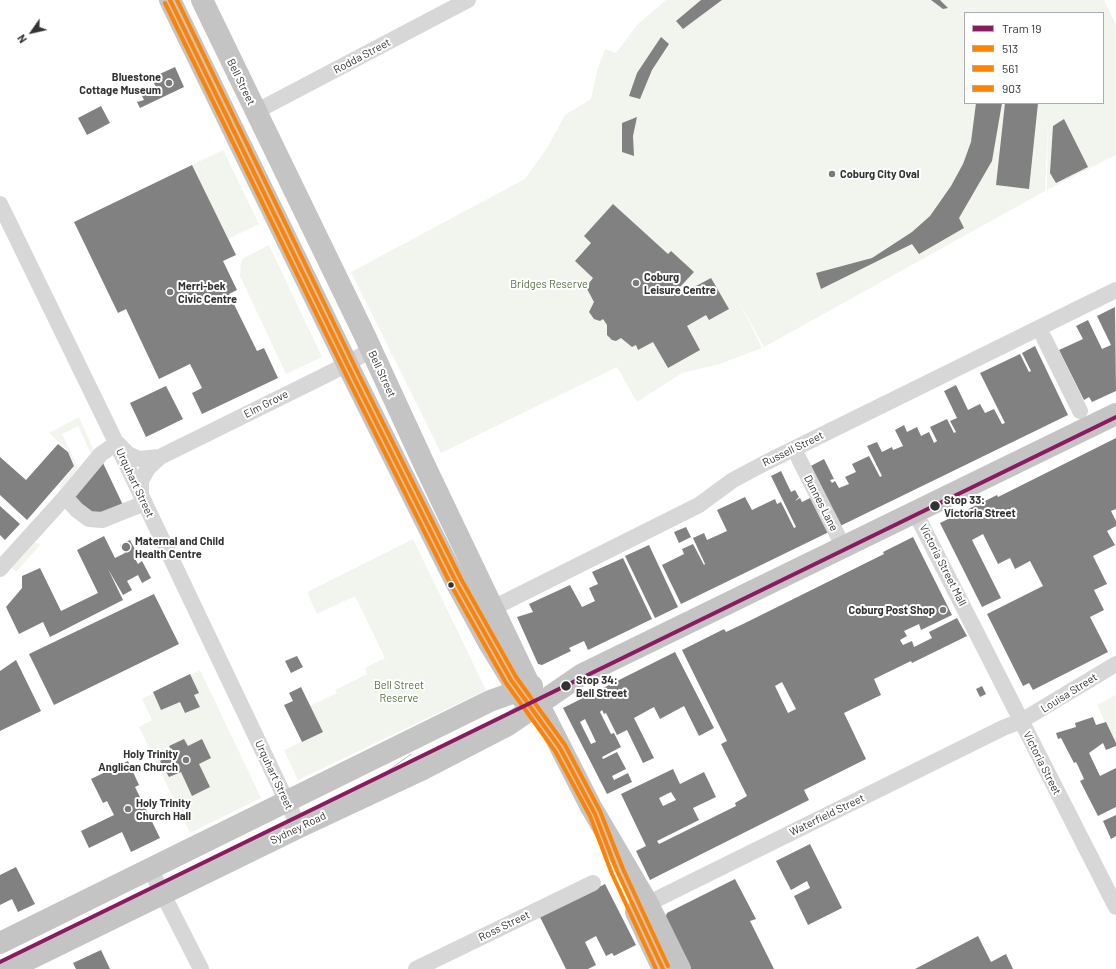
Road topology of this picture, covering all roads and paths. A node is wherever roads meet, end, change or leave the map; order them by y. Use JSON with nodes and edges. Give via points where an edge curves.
{"nodes":[{"id":1,"x":170,"y":0,"type":"edge"},
{"id":2,"x":202,"y":0,"type":"edge"},
{"id":3,"x":468,"y":0,"type":"edge"},
{"id":4,"x":255,"y":112,"type":"junction"},
{"id":5,"x":0,"y":204,"type":"edge"},
{"id":6,"x":1116,"y":290,"type":"edge"},
{"id":7,"x":1044,"y":338,"type":"dead end"},
{"id":8,"x":371,"y":350,"type":"junction"},
{"id":9,"x":347,"y":363,"type":"junction"},
{"id":10,"x":1080,"y":411,"type":"dead end"},
{"id":11,"x":1116,"y":414,"type":"edge"},
{"id":12,"x":117,"y":443,"type":"junction"},
{"id":13,"x":160,"y":457,"type":"junction"},
{"id":14,"x":799,"y":459,"type":"dead end"},
{"id":15,"x":424,"y":464,"type":"junction"},
{"id":16,"x":404,"y":475,"type":"junction"},
{"id":17,"x":65,"y":497,"type":"junction"},
{"id":18,"x":143,"y":499,"type":"junction"},
{"id":19,"x":915,"y":512,"type":"junction"},
{"id":20,"x":843,"y":546,"type":"junction"},
{"id":21,"x":0,"y":569,"type":"edge"},
{"id":22,"x":483,"y":612,"type":"junction"},
{"id":23,"x":970,"y":618,"type":"joint"},
{"id":24,"x":1116,"y":664,"type":"edge"},
{"id":25,"x":530,"y":698,"type":"junction"},
{"id":26,"x":1021,"y":722,"type":"junction"},
{"id":27,"x":287,"y":801,"type":"junction"},
{"id":28,"x":299,"y":827,"type":"junction"},
{"id":29,"x":150,"y":869,"type":"junction"},
{"id":30,"x":593,"y":883,"type":"dead end"},
{"id":31,"x":163,"y":894,"type":"junction"},
{"id":32,"x":1116,"y":907,"type":"edge"},
{"id":33,"x":641,"y":908,"type":"junction"},
{"id":34,"x":0,"y":943,"type":"edge"},
{"id":35,"x":9,"y":969,"type":"edge"},
{"id":36,"x":201,"y":969,"type":"edge"},
{"id":37,"x":416,"y":969,"type":"edge"},
{"id":38,"x":663,"y":969,"type":"edge"},
{"id":39,"x":680,"y":969,"type":"edge"}],
"edges":[{"from":1,"to":9,"type":"highway","name":"Bell Street"},
{"from":2,"to":4,"type":"highway","name":"Bell Street"},
{"from":3,"to":4,"type":"street","name":"Rodda Street"},
{"from":4,"to":8,"type":"highway","name":"Bell Street"},
{"from":5,"to":12,"type":"street","name":"Urquhart Street"},
{"from":6,"to":22,"type":"street","name":"Russell Street","via":[[767,462],[733,480],[699,505]]},
{"from":7,"to":10,"type":"street"},
{"from":8,"to":9,"type":"street","name":"Elm Grove"},
{"from":8,"to":15,"type":"highway","name":"Bell Street"},
{"from":9,"to":13,"type":"street","name":"Elm Grove"},
{"from":9,"to":16,"type":"highway","name":"Bell Street"},
{"from":11,"to":19,"type":"highway","name":"Sydney Road"},
{"from":12,"to":13,"type":"street","name":"Elm Grove","via":[[128,454],[139,459]]},
{"from":12,"to":17,"type":"street","via":[[101,454]]},
{"from":12,"to":18,"type":"street","name":"Urquhart Street"},
{"from":13,"to":18,"type":"street","name":"Elm Grove","via":[[148,468],[141,481]]},
{"from":14,"to":20,"type":"street","name":"Dunnes Lane"},
{"from":15,"to":16,"type":"highway"},
{"from":15,"to":22,"type":"highway","name":"Bell Street"},
{"from":16,"to":22,"type":"highway","name":"Bell Street"},
{"from":17,"to":18,"type":"street","via":[[89,519],[102,520]]},
{"from":17,"to":21,"type":"street"},
{"from":18,"to":27,"type":"street","name":"Urquhart Street"},
{"from":19,"to":20,"type":"highway","name":"Sydney Road"},
{"from":19,"to":23,"type":"street","name":"Victoria Street Mall"},
{"from":20,"to":25,"type":"highway","name":"Sydney Road"},
{"from":22,"to":25,"type":"highway","name":"Bell Street"},
{"from":23,"to":26,"type":"street","name":"Victoria Street"},
{"from":24,"to":26,"type":"street","name":"Louisa Street"},
{"from":25,"to":27,"type":"highway","name":"Sydney Road","via":[[496,698]]},
{"from":25,"to":28,"type":"highway","name":"Sydney Road","via":[[508,725],[423,769]]},
{"from":25,"to":33,"type":"highway","name":"Bell Street","via":[[595,814],[617,872]]},
{"from":26,"to":32,"type":"street","name":"Victoria Street"},
{"from":26,"to":33,"type":"street","name":"Waterfield Street","via":[[1003,728]]},
{"from":27,"to":28,"type":"street","name":"Urquhart Street"},
{"from":27,"to":29,"type":"highway","name":"Sydney Road"},
{"from":28,"to":31,"type":"highway","name":"Sydney Road"},
{"from":29,"to":31,"type":"street"},
{"from":29,"to":34,"type":"highway","name":"Sydney Road"},
{"from":30,"to":37,"type":"street","name":"Ross Street"},
{"from":31,"to":35,"type":"highway","name":"Sydney Road"},
{"from":31,"to":36,"type":"street"},
{"from":33,"to":38,"type":"highway","name":"Bell Street"},
{"from":33,"to":39,"type":"highway","name":"Bell Street"}]}
